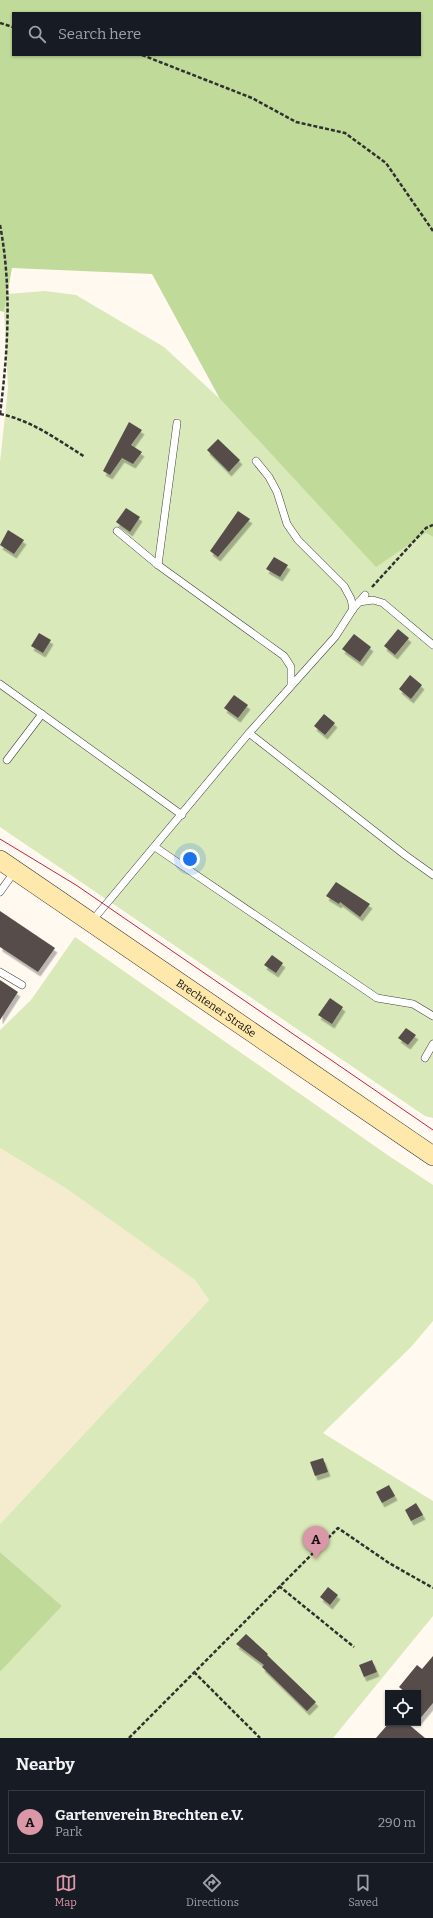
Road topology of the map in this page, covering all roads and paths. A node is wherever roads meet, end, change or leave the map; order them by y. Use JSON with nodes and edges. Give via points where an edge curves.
{"nodes":[{"id":1,"x":0,"y":23,"type":"edge"},
{"id":2,"x":12,"y":27,"type":"edge"},
{"id":3,"x":145,"y":56,"type":"edge"},
{"id":4,"x":0,"y":225,"type":"edge"},
{"id":5,"x":433,"y":231,"type":"edge"},
{"id":6,"x":0,"y":414,"type":"edge"},
{"id":7,"x":177,"y":423,"type":"dead end"},
{"id":8,"x":85,"y":457,"type":"dead end"},
{"id":9,"x":256,"y":461,"type":"dead end"},
{"id":10,"x":433,"y":525,"type":"edge"},
{"id":11,"x":117,"y":531,"type":"dead end"},
{"id":12,"x":158,"y":565,"type":"junction"},
{"id":13,"x":365,"y":595,"type":"joint"},
{"id":14,"x":359,"y":602,"type":"junction"},
{"id":15,"x":353,"y":610,"type":"junction"},
{"id":16,"x":433,"y":645,"type":"edge"},
{"id":17,"x":0,"y":684,"type":"edge"},
{"id":18,"x":291,"y":685,"type":"junction"},
{"id":19,"x":42,"y":714,"type":"junction"},
{"id":20,"x":249,"y":733,"type":"junction"},
{"id":21,"x":7,"y":760,"type":"dead end"},
{"id":22,"x":182,"y":815,"type":"junction"},
{"id":23,"x":156,"y":847,"type":"junction"},
{"id":24,"x":0,"y":860,"type":"edge"},
{"id":25,"x":15,"y":871,"type":"junction"},
{"id":26,"x":433,"y":875,"type":"edge"},
{"id":27,"x":0,"y":892,"type":"edge"},
{"id":28,"x":92,"y":922,"type":"junction"},
{"id":29,"x":0,"y":972,"type":"edge"},
{"id":30,"x":22,"y":986,"type":"dead end"},
{"id":31,"x":433,"y":1016,"type":"edge"},
{"id":32,"x":433,"y":1044,"type":"edge"},
{"id":33,"x":425,"y":1058,"type":"dead end"},
{"id":34,"x":433,"y":1156,"type":"edge"},
{"id":35,"x":279,"y":1586,"type":"junction"},
{"id":36,"x":433,"y":1588,"type":"edge"},
{"id":37,"x":354,"y":1647,"type":"dead end"},
{"id":38,"x":194,"y":1672,"type":"junction"},
{"id":39,"x":129,"y":1738,"type":"edge"},
{"id":40,"x":260,"y":1738,"type":"edge"}],
"edges":[{"from":1,"to":2,"type":"path"},
{"from":3,"to":5,"type":"path","via":[[252,98],[296,122],[345,133],[386,163]]},
{"from":4,"to":6,"type":"path","via":[[4,247],[8,320]]},
{"from":6,"to":8,"type":"path","via":[[29,423]]},
{"from":7,"to":12,"type":"lane"},
{"from":9,"to":15,"type":"lane","via":[[277,492],[286,524],[298,540],[344,586]]},
{"from":10,"to":13,"type":"path","via":[[426,528]]},
{"from":11,"to":12,"type":"lane"},
{"from":12,"to":18,"type":"lane","via":[[284,656],[291,667]]},
{"from":13,"to":14,"type":"lane"},
{"from":14,"to":15,"type":"lane"},
{"from":14,"to":16,"type":"lane","via":[[373,600],[383,603]]},
{"from":15,"to":18,"type":"lane","via":[[335,637]]},
{"from":17,"to":19,"type":"lane"},
{"from":18,"to":20,"type":"lane"},
{"from":19,"to":21,"type":"lane"},
{"from":19,"to":22,"type":"lane"},
{"from":20,"to":22,"type":"lane"},
{"from":20,"to":26,"type":"lane"},
{"from":22,"to":23,"type":"lane"},
{"from":23,"to":28,"type":"lane"},
{"from":23,"to":31,"type":"lane","via":[[377,998],[413,1004]]},
{"from":24,"to":25,"type":"main road","name":"Brechtener Straße"},
{"from":25,"to":27,"type":"lane"},
{"from":25,"to":28,"type":"main road","name":"Brechtener Straße"},
{"from":28,"to":34,"type":"main road","name":"Brechtener Straße"},
{"from":29,"to":30,"type":"lane"},
{"from":32,"to":33,"type":"lane"},
{"from":35,"to":36,"type":"path","via":[[338,1528],[389,1563]]},
{"from":35,"to":37,"type":"path"},
{"from":35,"to":38,"type":"path"},
{"from":38,"to":39,"type":"path"},
{"from":38,"to":40,"type":"path"}]}
